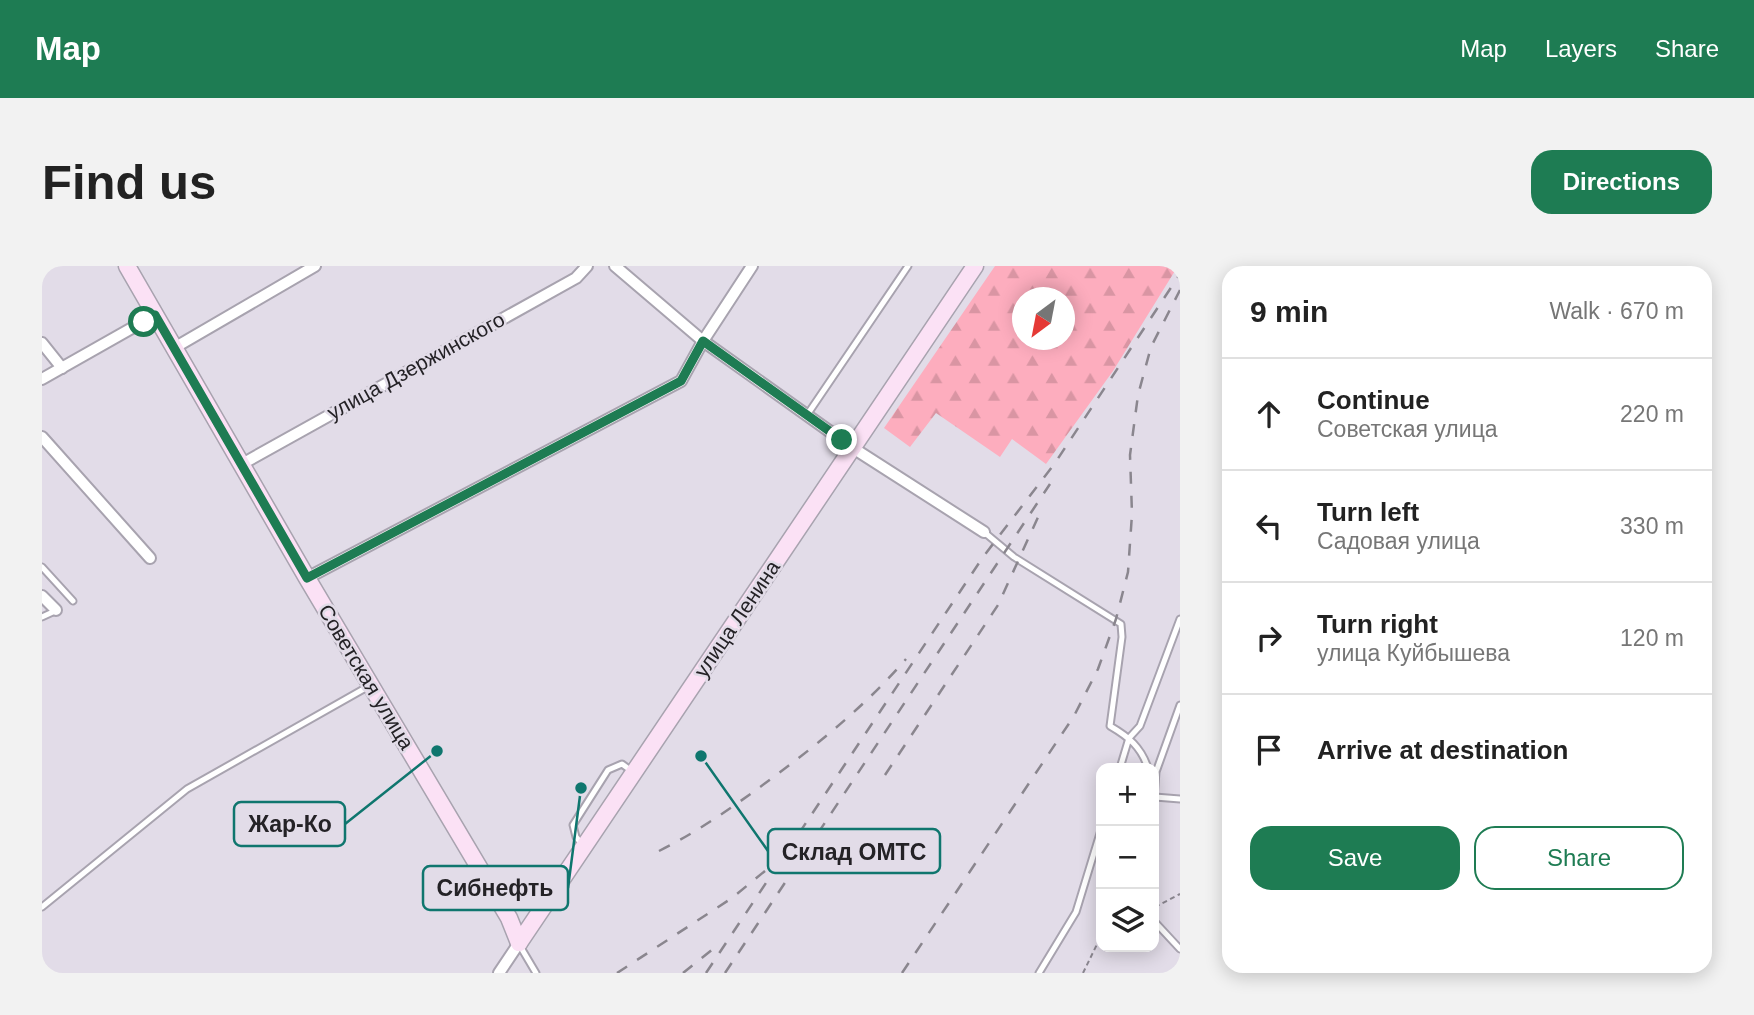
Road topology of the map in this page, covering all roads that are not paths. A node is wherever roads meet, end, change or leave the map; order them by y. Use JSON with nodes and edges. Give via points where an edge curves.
{"nodes":[{"id":1,"x":127,"y":266,"type":"edge"},
{"id":2,"x":315,"y":266,"type":"edge"},
{"id":3,"x":587,"y":266,"type":"edge"},
{"id":4,"x":615,"y":266,"type":"edge"},
{"id":5,"x":752,"y":266,"type":"edge"},
{"id":6,"x":908,"y":266,"type":"edge"},
{"id":7,"x":975,"y":266,"type":"edge"},
{"id":8,"x":155,"y":315,"type":"junction"},
{"id":9,"x":703,"y":341,"type":"junction"},
{"id":10,"x":42,"y":343,"type":"edge"},
{"id":11,"x":174,"y":348,"type":"junction"},
{"id":12,"x":62,"y":368,"type":"junction"},
{"id":13,"x":42,"y":379,"type":"edge"},
{"id":14,"x":807,"y":415,"type":"junction"},
{"id":15,"x":42,"y":437,"type":"edge"},
{"id":16,"x":853,"y":448,"type":"junction"},
{"id":17,"x":242,"y":464,"type":"junction"},
{"id":18,"x":984,"y":532,"type":"joint"},
{"id":19,"x":150,"y":558,"type":"dead end"},
{"id":20,"x":42,"y":567,"type":"edge"},
{"id":21,"x":307,"y":578,"type":"junction"},
{"id":22,"x":42,"y":596,"type":"edge"},
{"id":23,"x":73,"y":601,"type":"dead end"},
{"id":24,"x":56,"y":610,"type":"joint"},
{"id":25,"x":42,"y":617,"type":"edge"},
{"id":26,"x":1180,"y":619,"type":"edge"},
{"id":27,"x":370,"y":686,"type":"junction"},
{"id":28,"x":1180,"y":705,"type":"edge"},
{"id":29,"x":1129,"y":738,"type":"junction"},
{"id":30,"x":1122,"y":763,"type":"edge"},
{"id":31,"x":1146,"y":763,"type":"edge"},
{"id":32,"x":1158,"y":763,"type":"edge"},
{"id":33,"x":1159,"y":797,"type":"edge"},
{"id":34,"x":1180,"y":799,"type":"edge"},
{"id":35,"x":1096,"y":846,"type":"edge"},
{"id":36,"x":42,"y":907,"type":"edge"},
{"id":37,"x":1159,"y":926,"type":"edge"},
{"id":38,"x":519,"y":943,"type":"junction"},
{"id":39,"x":1180,"y":949,"type":"edge"},
{"id":40,"x":499,"y":973,"type":"edge"},
{"id":41,"x":537,"y":973,"type":"edge"},
{"id":42,"x":1039,"y":973,"type":"edge"}],
"edges":[{"from":1,"to":8,"type":"street","name":"Советская улица"},
{"from":2,"to":11,"type":"street"},
{"from":3,"to":17,"type":"street","name":"улица Дзержинского","via":[[576,278]]},
{"from":4,"to":9,"type":"street"},
{"from":5,"to":9,"type":"street"},
{"from":6,"to":14,"type":"lane"},
{"from":7,"to":16,"type":"street","name":"улица Ленина"},
{"from":8,"to":11,"type":"street","name":"Советская улица"},
{"from":8,"to":12,"type":"street"},
{"from":9,"to":14,"type":"street"},
{"from":9,"to":21,"type":"street","via":[[681,381]]},
{"from":10,"to":12,"type":"street"},
{"from":11,"to":17,"type":"street","name":"Советская улица"},
{"from":12,"to":13,"type":"street"},
{"from":14,"to":16,"type":"street"},
{"from":15,"to":19,"type":"street"},
{"from":16,"to":18,"type":"street"},
{"from":16,"to":38,"type":"street","name":"улица Ленина"},
{"from":17,"to":21,"type":"street","name":"Советская улица"},
{"from":18,"to":29,"type":"lane","via":[[1121,624],[1110,726]]},
{"from":20,"to":23,"type":"lane"},
{"from":21,"to":27,"type":"street","name":"Советская улица"},
{"from":22,"to":24,"type":"street"},
{"from":24,"to":25,"type":"lane"},
{"from":26,"to":29,"type":"lane","via":[[1140,726]]},
{"from":27,"to":36,"type":"lane","via":[[187,789]]},
{"from":27,"to":38,"type":"street","name":"Советская улица","via":[[509,918]]},
{"from":28,"to":32,"type":"lane"},
{"from":29,"to":30,"type":"lane"},
{"from":29,"to":31,"type":"lane"},
{"from":33,"to":34,"type":"lane"},
{"from":35,"to":42,"type":"lane","via":[[1076,912]]},
{"from":37,"to":39,"type":"lane"},
{"from":38,"to":40,"type":"street","name":"улица Ленина"},
{"from":38,"to":41,"type":"lane"}]}
